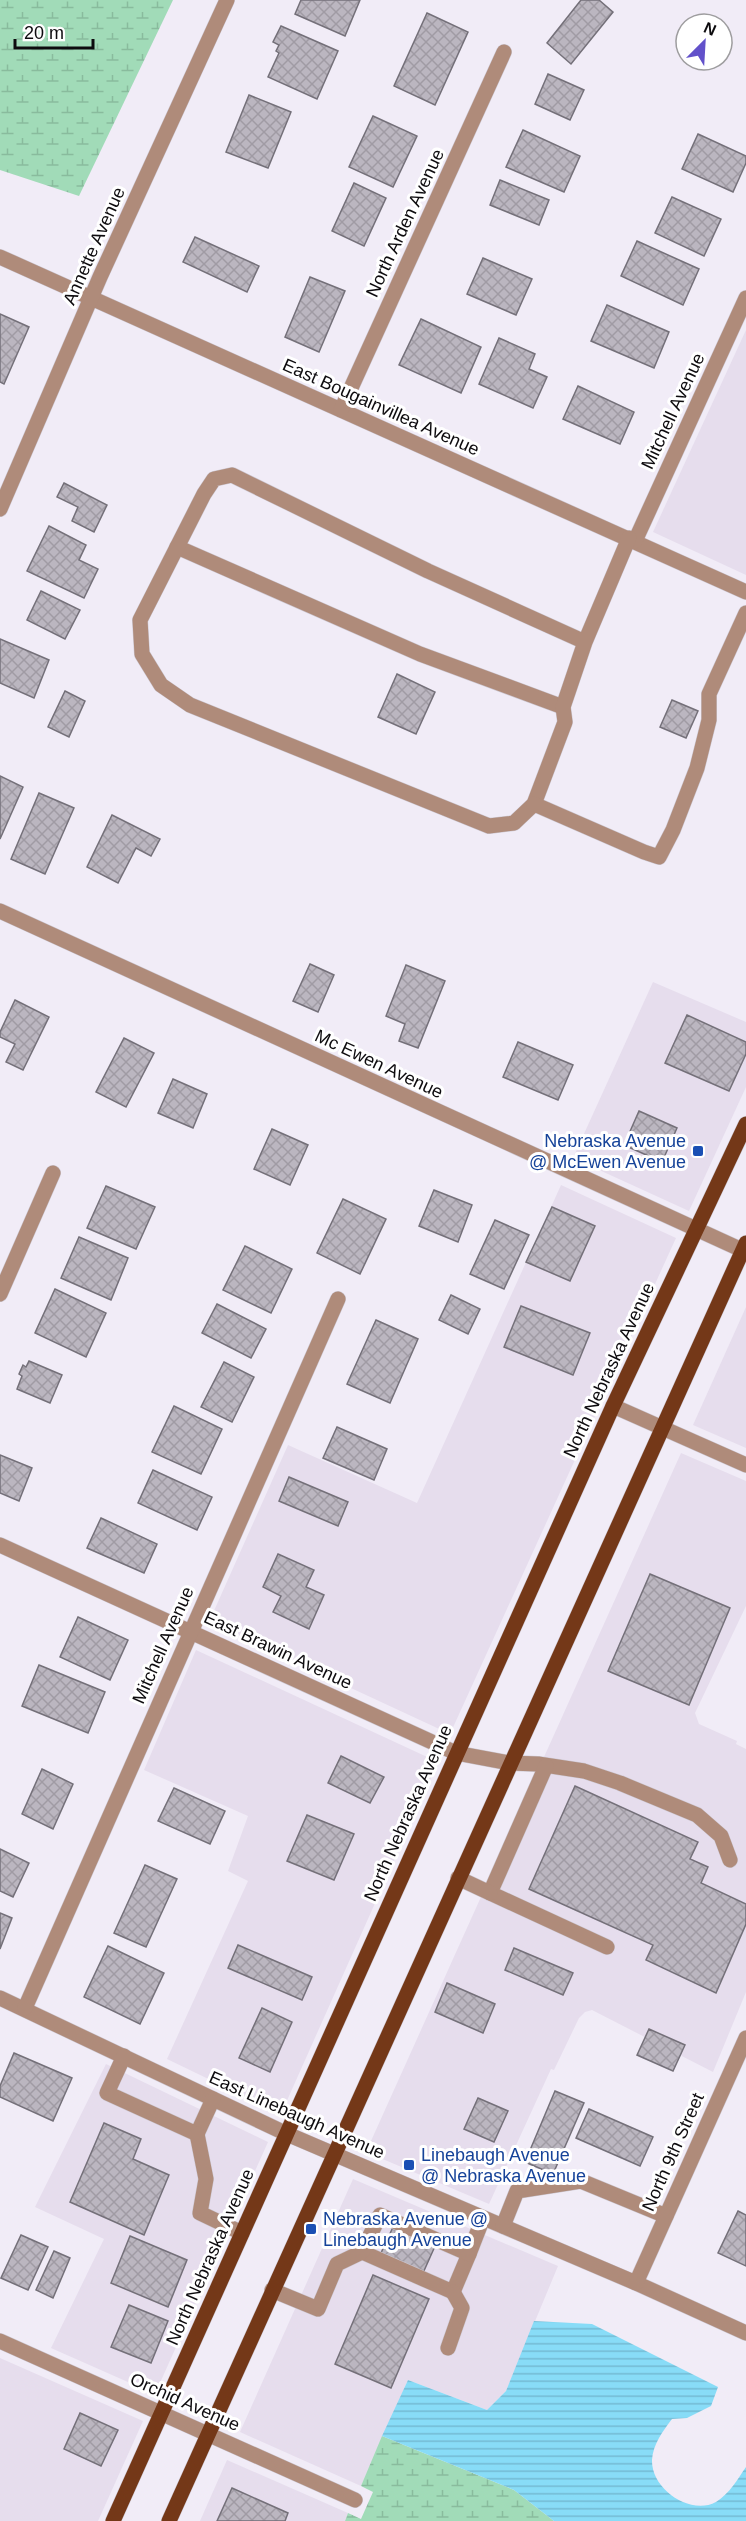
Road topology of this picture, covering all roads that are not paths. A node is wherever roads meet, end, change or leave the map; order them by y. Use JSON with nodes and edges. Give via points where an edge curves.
{"nodes":[{"id":1,"x":227,"y":0,"type":"edge"},
{"id":2,"x":504,"y":52,"type":"dead end"},
{"id":3,"x":0,"y":257,"type":"edge"},
{"id":4,"x":92,"y":298,"type":"junction"},
{"id":5,"x":746,"y":298,"type":"edge"},
{"id":6,"x":341,"y":411,"type":"junction"},
{"id":7,"x":0,"y":509,"type":"edge"},
{"id":8,"x":632,"y":540,"type":"junction"},
{"id":9,"x":177,"y":547,"type":"junction"},
{"id":10,"x":746,"y":592,"type":"edge"},
{"id":11,"x":746,"y":614,"type":"edge"},
{"id":12,"x":585,"y":642,"type":"junction"},
{"id":13,"x":563,"y":707,"type":"junction"},
{"id":14,"x":534,"y":804,"type":"junction"},
{"id":15,"x":0,"y":911,"type":"edge"},
{"id":16,"x":746,"y":1125,"type":"edge"},
{"id":17,"x":53,"y":1173,"type":"dead end"},
{"id":18,"x":695,"y":1230,"type":"junction"},
{"id":19,"x":744,"y":1246,"type":"edge"},
{"id":20,"x":0,"y":1294,"type":"edge"},
{"id":21,"x":338,"y":1299,"type":"dead end"},
{"id":22,"x":613,"y":1406,"type":"junction"},
{"id":23,"x":661,"y":1427,"type":"junction"},
{"id":24,"x":746,"y":1465,"type":"edge"},
{"id":25,"x":0,"y":1545,"type":"edge"},
{"id":26,"x":190,"y":1631,"type":"junction"},
{"id":27,"x":456,"y":1753,"type":"junction"},
{"id":28,"x":509,"y":1763,"type":"junction"},
{"id":29,"x":546,"y":1766,"type":"junction"},
{"id":30,"x":730,"y":1860,"type":"dead end"},
{"id":31,"x":458,"y":1878,"type":"junction"},
{"id":32,"x":490,"y":1893,"type":"junction"},
{"id":33,"x":607,"y":1947,"type":"dead end"},
{"id":34,"x":0,"y":1998,"type":"edge"},
{"id":35,"x":24,"y":2008,"type":"junction"},
{"id":36,"x":746,"y":2038,"type":"edge"},
{"id":37,"x":124,"y":2056,"type":"junction"},
{"id":38,"x":213,"y":2099,"type":"junction"},
{"id":39,"x":197,"y":2134,"type":"junction"},
{"id":40,"x":287,"y":2134,"type":"junction"},
{"id":41,"x":333,"y":2154,"type":"junction"},
{"id":42,"x":666,"y":2216,"type":"junction"},
{"id":43,"x":483,"y":2218,"type":"junction"},
{"id":44,"x":503,"y":2226,"type":"junction"},
{"id":45,"x":242,"y":2233,"type":"junction"},
{"id":46,"x":362,"y":2252,"type":"junction"},
{"id":47,"x":469,"y":2254,"type":"junction"},
{"id":48,"x":636,"y":2283,"type":"junction"},
{"id":49,"x":272,"y":2290,"type":"junction"},
{"id":50,"x":453,"y":2292,"type":"junction"},
{"id":51,"x":746,"y":2333,"type":"edge"},
{"id":52,"x":0,"y":2341,"type":"edge"},
{"id":53,"x":448,"y":2348,"type":"dead end"},
{"id":54,"x":161,"y":2413,"type":"junction"},
{"id":55,"x":208,"y":2434,"type":"junction"},
{"id":56,"x":355,"y":2500,"type":"dead end"},
{"id":57,"x":113,"y":2521,"type":"edge"},
{"id":58,"x":169,"y":2521,"type":"edge"}],
"edges":[{"from":1,"to":4,"type":"street","name":"Annette Avenue"},
{"from":2,"to":6,"type":"street","name":"North Arden Avenue"},
{"from":3,"to":4,"type":"street","name":"East Bougainvillea Avenue"},
{"from":4,"to":6,"type":"street","name":"East Bougainvillea Avenue"},
{"from":4,"to":7,"type":"street","name":"Annette Avenue"},
{"from":5,"to":8,"type":"street","name":"Mitchell Avenue"},
{"from":6,"to":8,"type":"street","name":"East Bougainvillea Avenue"},
{"from":8,"to":10,"type":"street","name":"East Bougainvillea Avenue"},
{"from":8,"to":12,"type":"street","name":"Mitchell Avenue"},
{"from":9,"to":12,"type":"street","via":[[214,479],[232,475],[428,572]]},
{"from":9,"to":13,"type":"street","via":[[420,654]]},
{"from":9,"to":14,"type":"street","via":[[140,621],[142,654],[161,685],[190,705],[489,826],[514,824]]},
{"from":11,"to":14,"type":"street","via":[[709,694],[709,720],[697,768],[659,857]]},
{"from":12,"to":13,"type":"street","name":"Mitchell Avenue"},
{"from":13,"to":14,"type":"street","name":"Mitchell Avenue","via":[[565,723]]},
{"from":15,"to":18,"type":"street","name":"Mc Ewen Avenue"},
{"from":16,"to":18,"type":"main road","name":"North Nebraska Avenue"},
{"from":17,"to":20,"type":"street"},
{"from":18,"to":19,"type":"street","name":"Mc Ewen Avenue"},
{"from":18,"to":22,"type":"main road","name":"North Nebraska Avenue"},
{"from":19,"to":23,"type":"main road"},
{"from":21,"to":26,"type":"street","name":"Mitchell Avenue"},
{"from":22,"to":23,"type":"street"},
{"from":22,"to":27,"type":"main road","name":"North Nebraska Avenue"},
{"from":23,"to":24,"type":"street"},
{"from":23,"to":28,"type":"main road"},
{"from":25,"to":26,"type":"street","name":"East Brawin Avenue"},
{"from":26,"to":27,"type":"street","name":"East Brawin Avenue"},
{"from":26,"to":35,"type":"street","name":"Mitchell Avenue"},
{"from":27,"to":28,"type":"street","name":"East Brawin Avenue"},
{"from":27,"to":40,"type":"main road","name":"North Nebraska Avenue"},
{"from":28,"to":29,"type":"street","name":"East Brawin Avenue"},
{"from":28,"to":31,"type":"main road"},
{"from":29,"to":30,"type":"street","name":"East Brawin Avenue","via":[[584,1771],[698,1815],[721,1836]]},
{"from":29,"to":32,"type":"street"},
{"from":31,"to":32,"type":"street"},
{"from":31,"to":41,"type":"main road"},
{"from":32,"to":33,"type":"street"},
{"from":34,"to":35,"type":"street","name":"East Linebaugh Avenue"},
{"from":35,"to":37,"type":"street","name":"East Linebaugh Avenue"},
{"from":36,"to":42,"type":"street","name":"North 9th Street"},
{"from":37,"to":38,"type":"street","name":"East Linebaugh Avenue"},
{"from":37,"to":39,"type":"street","via":[[107,2092]]},
{"from":38,"to":39,"type":"street"},
{"from":38,"to":40,"type":"street","name":"East Linebaugh Avenue"},
{"from":39,"to":45,"type":"street","via":[[206,2179],[200,2213]]},
{"from":40,"to":41,"type":"street","name":"East Linebaugh Avenue"},
{"from":40,"to":45,"type":"main road","name":"North Nebraska Avenue"},
{"from":41,"to":43,"type":"street","name":"East Linebaugh Avenue"},
{"from":41,"to":49,"type":"main road"},
{"from":42,"to":44,"type":"street","via":[[581,2181],[518,2191]]},
{"from":42,"to":48,"type":"street","name":"North 9th Street"},
{"from":43,"to":44,"type":"street","name":"East Linebaugh Avenue"},
{"from":43,"to":47,"type":"street"},
{"from":44,"to":48,"type":"street","name":"East Linebaugh Avenue"},
{"from":45,"to":54,"type":"main road","name":"North Nebraska Avenue"},
{"from":46,"to":47,"type":"street","via":[[380,2215]]},
{"from":46,"to":49,"type":"street","via":[[337,2264],[318,2309]]},
{"from":46,"to":50,"type":"street"},
{"from":47,"to":50,"type":"street"},
{"from":48,"to":51,"type":"street","name":"East Linebaugh Avenue"},
{"from":49,"to":55,"type":"main road"},
{"from":50,"to":53,"type":"street","via":[[462,2308]]},
{"from":52,"to":54,"type":"street","name":"Orchid Avenue"},
{"from":54,"to":55,"type":"street","name":"Orchid Avenue"},
{"from":54,"to":57,"type":"main road","name":"North Nebraska Avenue"},
{"from":55,"to":56,"type":"street","name":"Orchid Avenue"},
{"from":55,"to":58,"type":"main road"}]}
